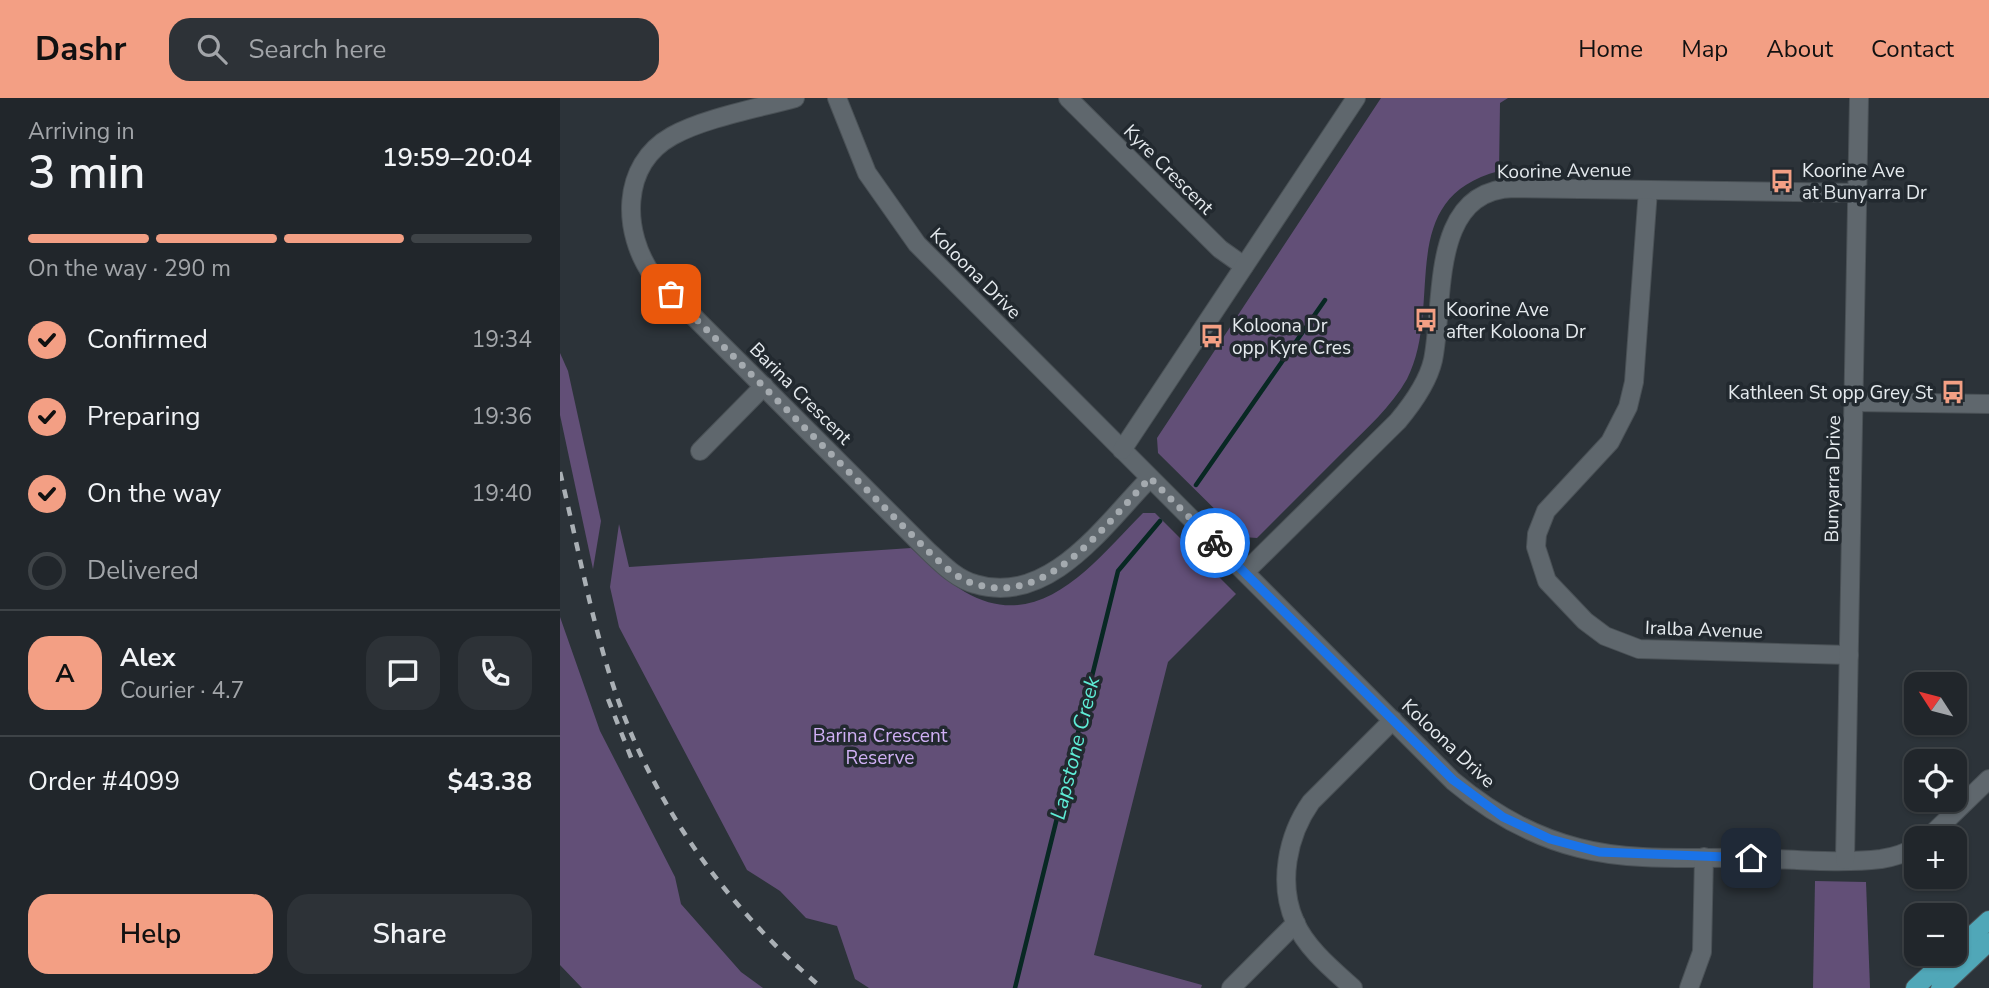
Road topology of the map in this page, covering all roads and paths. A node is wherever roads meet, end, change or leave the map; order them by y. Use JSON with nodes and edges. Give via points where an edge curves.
{"nodes":[{"id":1,"x":795,"y":98,"type":"edge"},
{"id":2,"x":837,"y":98,"type":"edge"},
{"id":3,"x":1068,"y":98,"type":"edge"},
{"id":4,"x":1356,"y":98,"type":"edge"},
{"id":5,"x":1859,"y":98,"type":"edge"},
{"id":6,"x":1648,"y":190,"type":"junction"},
{"id":7,"x":1859,"y":193,"type":"junction"},
{"id":8,"x":1244,"y":266,"type":"junction"},
{"id":9,"x":764,"y":386,"type":"junction"},
{"id":10,"x":1854,"y":402,"type":"junction"},
{"id":11,"x":1989,"y":404,"type":"edge"},
{"id":12,"x":1122,"y":450,"type":"junction"},
{"id":13,"x":699,"y":451,"type":"dead end"},
{"id":14,"x":1150,"y":478,"type":"junction"},
{"id":15,"x":1245,"y":572,"type":"junction"},
{"id":16,"x":1849,"y":655,"type":"junction"},
{"id":17,"x":1393,"y":720,"type":"junction"},
{"id":18,"x":1989,"y":779,"type":"edge"},
{"id":19,"x":1940,"y":826,"type":"edge"},
{"id":20,"x":1904,"y":852,"type":"edge"},
{"id":21,"x":1704,"y":857,"type":"junction"},
{"id":22,"x":1845,"y":860,"type":"junction"},
{"id":23,"x":1989,"y":920,"type":"edge"},
{"id":24,"x":1296,"y":923,"type":"junction"},
{"id":25,"x":1967,"y":940,"type":"edge"},
{"id":26,"x":1989,"y":942,"type":"edge"},
{"id":27,"x":1938,"y":966,"type":"edge"},
{"id":28,"x":1231,"y":988,"type":"edge"},
{"id":29,"x":1353,"y":988,"type":"edge"},
{"id":30,"x":1689,"y":988,"type":"edge"},
{"id":31,"x":1915,"y":988,"type":"edge"},
{"id":32,"x":1940,"y":988,"type":"edge"}],
"edges":[{"from":1,"to":9,"type":"street","name":"Barina Crescent","via":[[670,137],[642,166],[630,202],[631,230],[647,268]]},
{"from":2,"to":12,"type":"street","name":"Koloona Drive","via":[[867,173],[917,244]]},
{"from":3,"to":8,"type":"street","name":"Kyre Crescent","via":[[1220,248]]},
{"from":4,"to":8,"type":"street"},
{"from":5,"to":7,"type":"street","name":"Bunyarra Drive"},
{"from":6,"to":7,"type":"street","name":"Koorine Avenue"},
{"from":6,"to":15,"type":"street","name":"Koorine Avenue","via":[[1503,188],[1482,196],[1465,210],[1448,240],[1433,360],[1416,397],[1398,421]]},
{"from":6,"to":16,"type":"street","name":"Iralba Avenue","via":[[1631,395],[1610,442],[1545,511],[1537,534],[1542,572],[1553,590],[1595,630],[1639,649]]},
{"from":7,"to":10,"type":"street","name":"Bunyarra Drive"},
{"from":8,"to":12,"type":"street"},
{"from":9,"to":13,"type":"street"},
{"from":9,"to":14,"type":"street","name":"Barina Crescent","via":[[927,550],[974,584],[1010,588],[1045,578],[1072,558]]},
{"from":10,"to":11,"type":"street"},
{"from":10,"to":16,"type":"street","name":"Bunyarra Drive"},
{"from":12,"to":14,"type":"street","name":"Koloona Drive"},
{"from":14,"to":15,"type":"street","name":"Koloona Drive"},
{"from":15,"to":17,"type":"street","name":"Koloona Drive"},
{"from":16,"to":22,"type":"street","name":"Bunyarra Drive"},
{"from":17,"to":21,"type":"street","name":"Koloona Drive","via":[[1470,795],[1534,833],[1599,852]]},
{"from":17,"to":24,"type":"street","via":[[1311,802],[1296,829],[1287,878]]},
{"from":18,"to":19,"type":"street"},
{"from":20,"to":22,"type":"street","name":"Koloona Drive","via":[[1889,858]]},
{"from":21,"to":22,"type":"street","name":"Koloona Drive"},
{"from":21,"to":30,"type":"street","via":[[1702,952]]},
{"from":23,"to":25,"type":"main road"},
{"from":24,"to":28,"type":"street"},
{"from":24,"to":29,"type":"street","via":[[1315,950]]},
{"from":26,"to":32,"type":"main road"},
{"from":27,"to":31,"type":"main road"}]}
